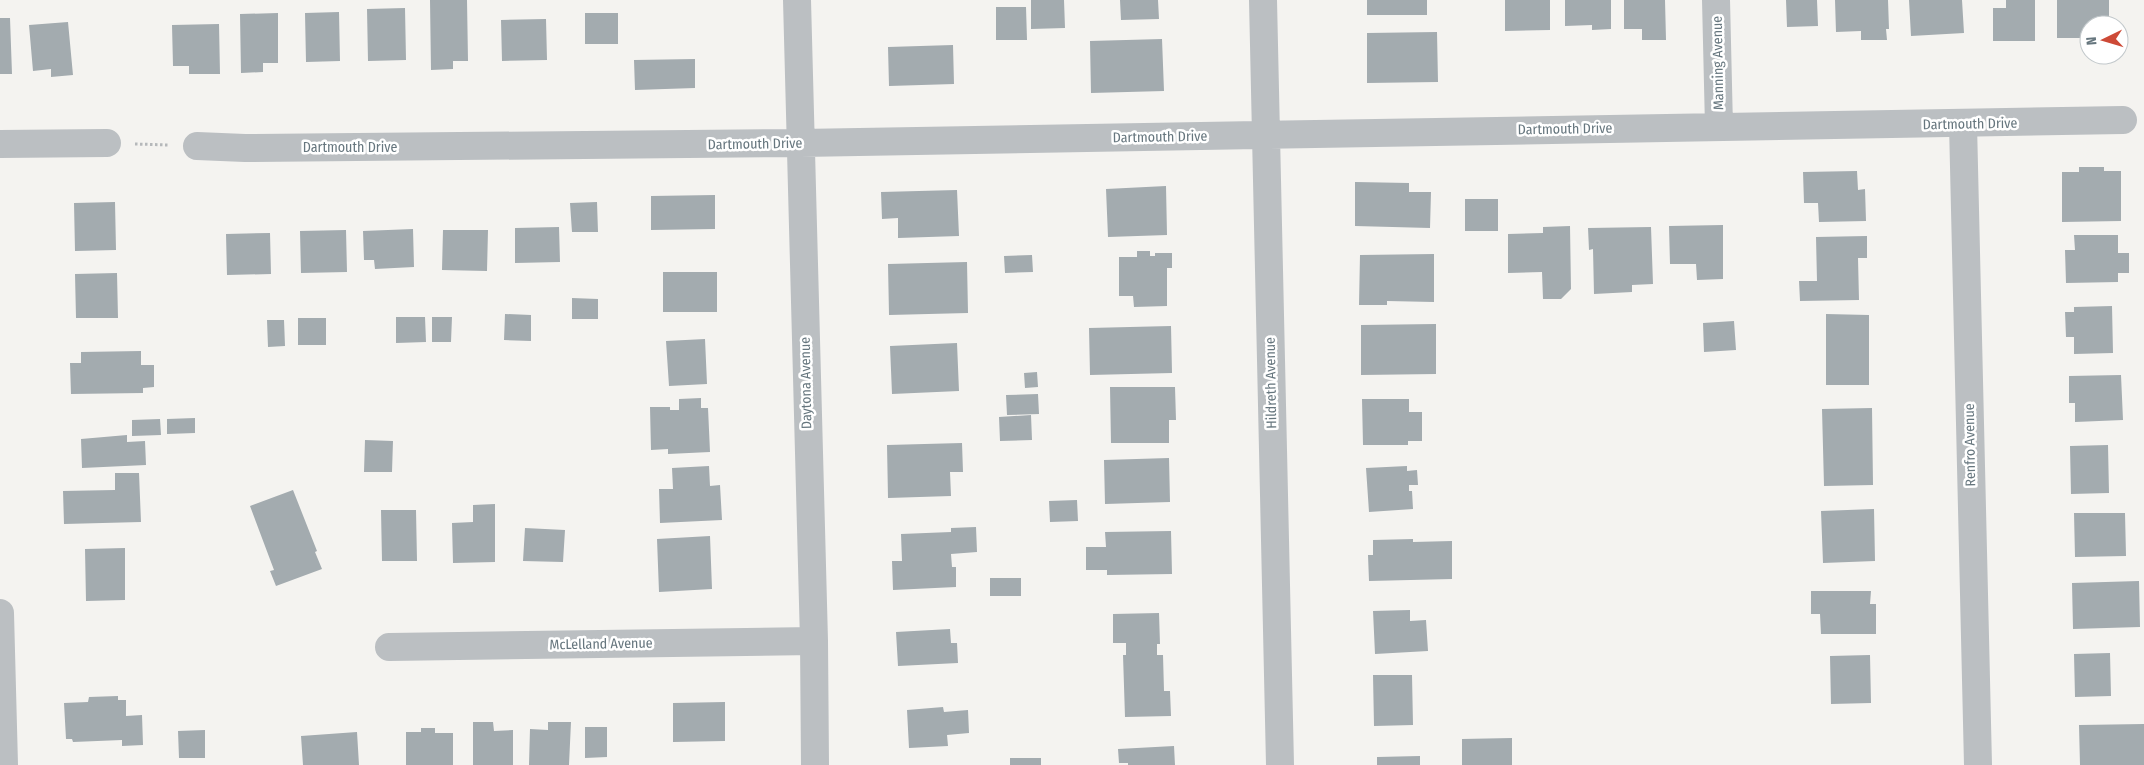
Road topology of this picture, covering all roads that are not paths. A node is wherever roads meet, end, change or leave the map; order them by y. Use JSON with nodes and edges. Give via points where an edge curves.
{"nodes":[{"id":1,"x":797,"y":0,"type":"edge"},
{"id":2,"x":1262,"y":0,"type":"edge"},
{"id":3,"x":1716,"y":0,"type":"edge"},
{"id":4,"x":2124,"y":120,"type":"dead end"},
{"id":5,"x":1963,"y":124,"type":"junction"},
{"id":6,"x":1719,"y":127,"type":"junction"},
{"id":7,"x":1266,"y":134,"type":"junction"},
{"id":8,"x":801,"y":143,"type":"junction"},
{"id":9,"x":0,"y":144,"type":"edge"},
{"id":10,"x":121,"y":144,"type":"road end"},
{"id":11,"x":186,"y":146,"type":"road end"},
{"id":12,"x":0,"y":613,"type":"edge"},
{"id":13,"x":814,"y":641,"type":"junction"},
{"id":14,"x":389,"y":648,"type":"dead end"},
{"id":15,"x":4,"y":765,"type":"edge"},
{"id":16,"x":815,"y":765,"type":"edge"},
{"id":17,"x":1280,"y":765,"type":"edge"},
{"id":18,"x":1978,"y":765,"type":"edge"}],
"edges":[{"from":1,"to":8,"type":"street","name":"Daytona Avenue"},
{"from":2,"to":7,"type":"street","name":"Hildreth Avenue"},
{"from":3,"to":6,"type":"street","name":"Manning Avenue"},
{"from":4,"to":5,"type":"street","name":"Dartmouth Drive"},
{"from":5,"to":6,"type":"street","name":"Dartmouth Drive"},
{"from":5,"to":18,"type":"street","name":"Renfro Avenue"},
{"from":6,"to":7,"type":"street","name":"Dartmouth Drive"},
{"from":7,"to":8,"type":"street","name":"Dartmouth Drive"},
{"from":7,"to":17,"type":"street","name":"Hildreth Avenue"},
{"from":8,"to":11,"type":"street","name":"Dartmouth Drive"},
{"from":8,"to":13,"type":"street","name":"Daytona Avenue"},
{"from":9,"to":10,"type":"street"},
{"from":12,"to":15,"type":"street"},
{"from":13,"to":14,"type":"street","name":"McLelland Avenue"},
{"from":13,"to":16,"type":"street","name":"Daytona Avenue"}]}
